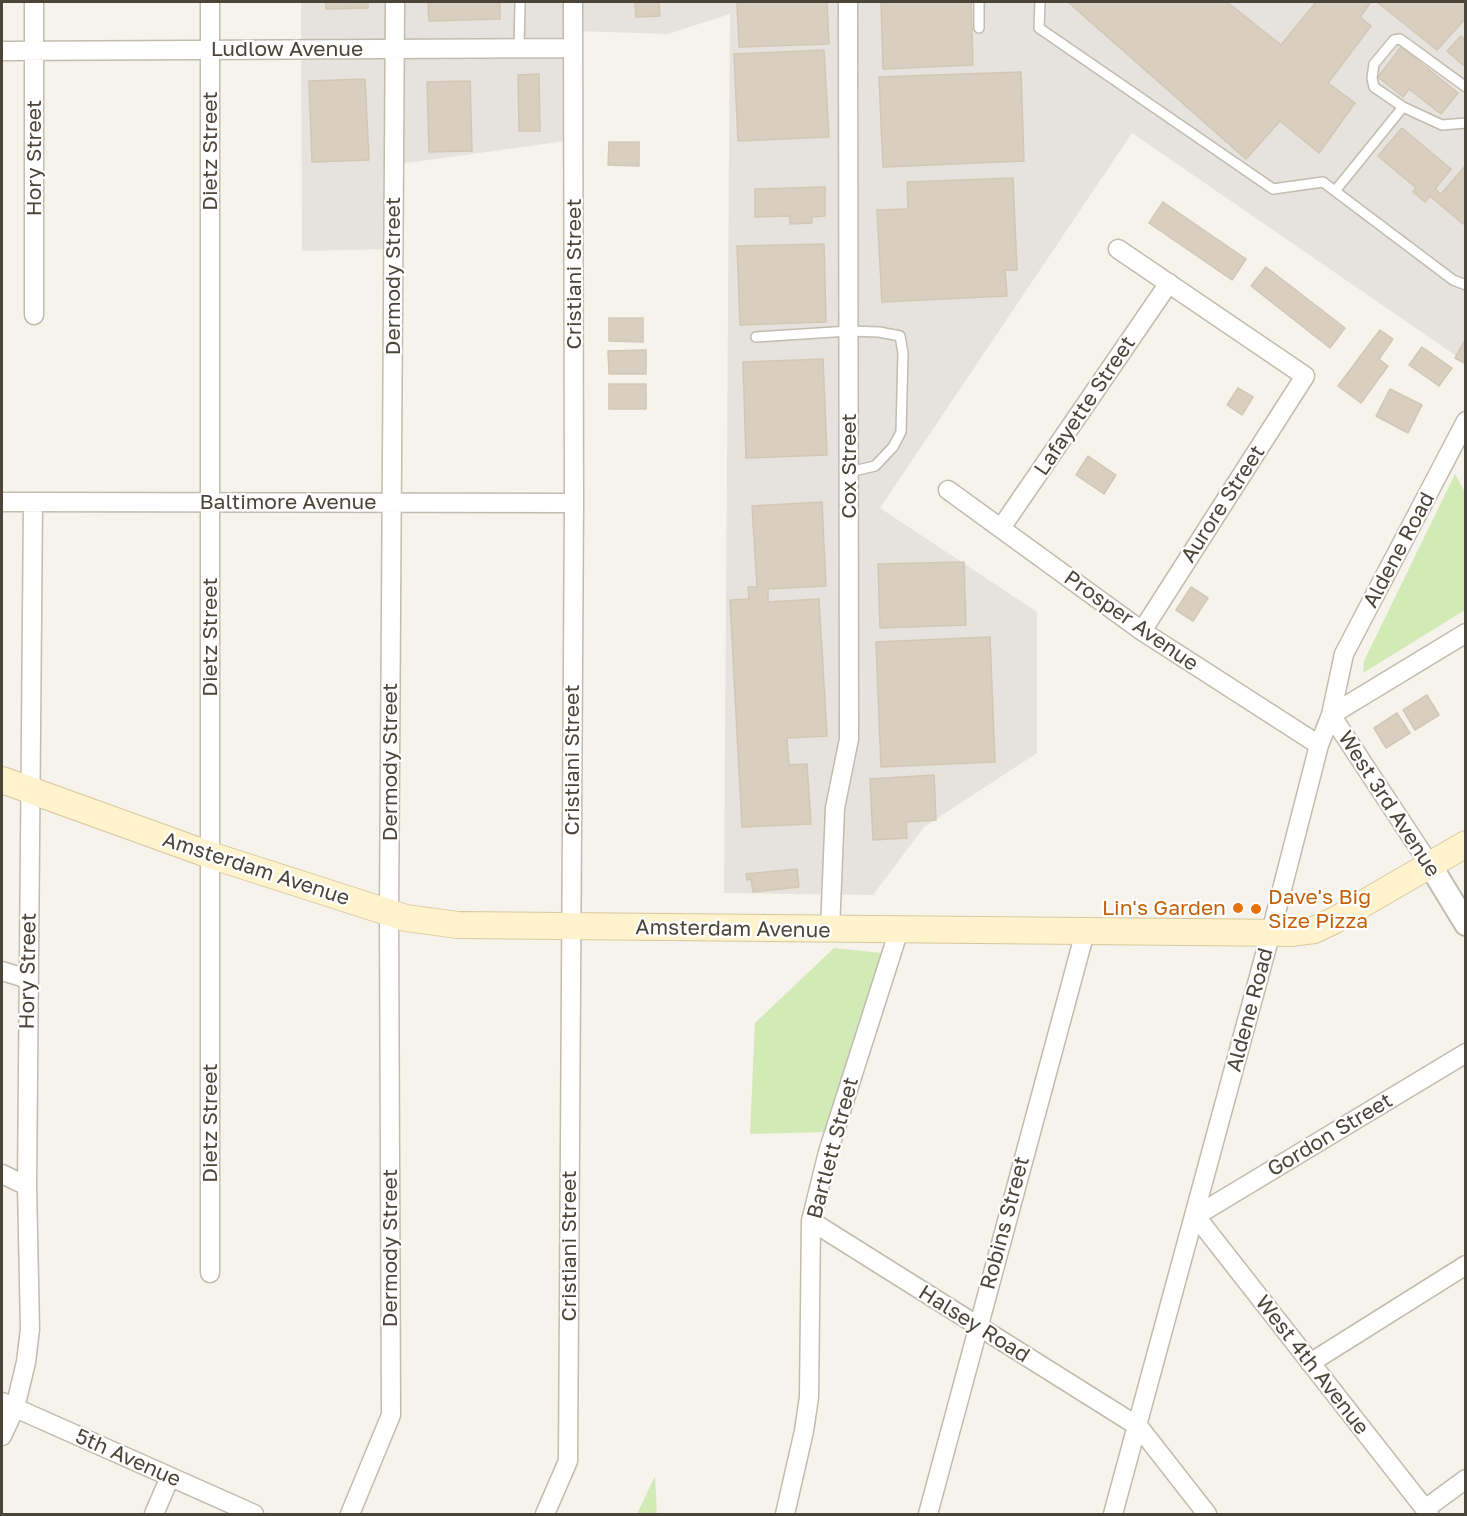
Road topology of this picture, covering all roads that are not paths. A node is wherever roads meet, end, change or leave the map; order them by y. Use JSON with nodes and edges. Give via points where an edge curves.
{"nodes":[{"id":1,"x":34,"y":2,"type":"edge"},
{"id":2,"x":210,"y":2,"type":"edge"},
{"id":3,"x":395,"y":2,"type":"edge"},
{"id":4,"x":520,"y":2,"type":"edge"},
{"id":5,"x":573,"y":2,"type":"edge"},
{"id":6,"x":848,"y":2,"type":"edge"},
{"id":7,"x":979,"y":2,"type":"edge"},
{"id":8,"x":1040,"y":2,"type":"edge"},
{"id":9,"x":979,"y":28,"type":"dead end"},
{"id":10,"x":519,"y":48,"type":"junction"},
{"id":11,"x":573,"y":48,"type":"junction"},
{"id":12,"x":395,"y":49,"type":"junction"},
{"id":13,"x":210,"y":50,"type":"junction"},
{"id":14,"x":2,"y":51,"type":"edge"},
{"id":15,"x":35,"y":51,"type":"junction"},
{"id":16,"x":1466,"y":87,"type":"edge"},
{"id":17,"x":1403,"y":107,"type":"junction"},
{"id":18,"x":1466,"y":123,"type":"edge"},
{"id":19,"x":1335,"y":191,"type":"junction"},
{"id":20,"x":1118,"y":249,"type":"dead end"},
{"id":21,"x":1169,"y":283,"type":"junction"},
{"id":22,"x":1466,"y":285,"type":"edge"},
{"id":23,"x":34,"y":315,"type":"dead end"},
{"id":24,"x":849,"y":332,"type":"junction"},
{"id":25,"x":756,"y":337,"type":"dead end"},
{"id":26,"x":1466,"y":422,"type":"edge"},
{"id":27,"x":849,"y":472,"type":"junction"},
{"id":28,"x":948,"y":490,"type":"dead end"},
{"id":29,"x":2,"y":502,"type":"edge"},
{"id":30,"x":33,"y":502,"type":"junction"},
{"id":31,"x":210,"y":502,"type":"junction"},
{"id":32,"x":392,"y":502,"type":"junction"},
{"id":33,"x":574,"y":502,"type":"junction"},
{"id":34,"x":1001,"y":528,"type":"junction"},
{"id":35,"x":1142,"y":632,"type":"junction"},
{"id":36,"x":1466,"y":633,"type":"edge"},
{"id":37,"x":1331,"y":715,"type":"junction"},
{"id":38,"x":1319,"y":745,"type":"junction"},
{"id":39,"x":2,"y":780,"type":"edge"},
{"id":40,"x":31,"y":790,"type":"junction"},
{"id":41,"x":1466,"y":844,"type":"edge"},
{"id":42,"x":210,"y":855,"type":"junction"},
{"id":43,"x":1430,"y":865,"type":"junction"},
{"id":44,"x":389,"y":913,"type":"junction"},
{"id":45,"x":1466,"y":924,"type":"edge"},
{"id":46,"x":571,"y":927,"type":"junction"},
{"id":47,"x":831,"y":930,"type":"junction"},
{"id":48,"x":899,"y":930,"type":"junction"},
{"id":49,"x":1085,"y":932,"type":"junction"},
{"id":50,"x":1271,"y":932,"type":"junction"},
{"id":51,"x":2,"y":970,"type":"edge"},
{"id":52,"x":28,"y":979,"type":"junction"},
{"id":53,"x":1466,"y":1053,"type":"edge"},
{"id":54,"x":2,"y":1174,"type":"edge"},
{"id":55,"x":27,"y":1186,"type":"junction"},
{"id":56,"x":1194,"y":1217,"type":"junction"},
{"id":57,"x":811,"y":1221,"type":"junction"},
{"id":58,"x":1463,"y":1271,"type":"edge"},
{"id":59,"x":210,"y":1273,"type":"dead end"},
{"id":60,"x":977,"y":1326,"type":"junction"},
{"id":61,"x":1310,"y":1363,"type":"junction"},
{"id":62,"x":8,"y":1405,"type":"edge"},
{"id":63,"x":1137,"y":1426,"type":"junction"},
{"id":64,"x":2,"y":1436,"type":"edge"},
{"id":65,"x":170,"y":1477,"type":"junction"},
{"id":66,"x":1466,"y":1479,"type":"edge"},
{"id":67,"x":1427,"y":1512,"type":"edge"},
{"id":68,"x":154,"y":1515,"type":"edge"},
{"id":69,"x":254,"y":1515,"type":"edge"},
{"id":70,"x":350,"y":1515,"type":"edge"},
{"id":71,"x":545,"y":1515,"type":"edge"},
{"id":72,"x":785,"y":1515,"type":"edge"},
{"id":73,"x":928,"y":1515,"type":"edge"},
{"id":74,"x":1113,"y":1515,"type":"edge"},
{"id":75,"x":1208,"y":1515,"type":"edge"}],
"edges":[{"from":1,"to":15,"type":"street","name":"Hory Street"},
{"from":2,"to":13,"type":"street","name":"Dietz Street"},
{"from":3,"to":12,"type":"street","name":"Dermody Street"},
{"from":4,"to":10,"type":"lane"},
{"from":5,"to":11,"type":"street","name":"Cristiani Street"},
{"from":6,"to":24,"type":"street","name":"Cox Street"},
{"from":7,"to":9,"type":"lane"},
{"from":8,"to":19,"type":"lane","via":[[1039,28],[1273,189],[1323,182]]},
{"from":10,"to":11,"type":"street","name":"Ludlow Avenue"},
{"from":10,"to":12,"type":"street","name":"Ludlow Avenue"},
{"from":11,"to":33,"type":"street","name":"Cristiani Street"},
{"from":12,"to":13,"type":"street","name":"Ludlow Avenue"},
{"from":12,"to":32,"type":"street","name":"Dermody Street"},
{"from":13,"to":15,"type":"street","name":"Ludlow Avenue"},
{"from":13,"to":31,"type":"street","name":"Dietz Street"},
{"from":14,"to":15,"type":"street","name":"Ludlow Avenue"},
{"from":15,"to":23,"type":"street","name":"Hory Street"},
{"from":16,"to":17,"type":"lane","via":[[1400,39],[1394,40],[1374,64],[1372,78],[1374,87]]},
{"from":17,"to":18,"type":"lane","via":[[1442,125]]},
{"from":17,"to":19,"type":"lane"},
{"from":19,"to":22,"type":"lane","via":[[1453,280]]},
{"from":20,"to":21,"type":"street"},
{"from":21,"to":34,"type":"street","name":"Lafayette Street"},
{"from":21,"to":35,"type":"street","name":"Aurore Street","via":[[1305,376]]},
{"from":24,"to":25,"type":"lane"},
{"from":24,"to":27,"type":"street","name":"Cox Street"},
{"from":24,"to":27,"type":"lane","via":[[900,336],[903,353],[901,432],[875,466]]},
{"from":26,"to":37,"type":"street","name":"Aldene Road","via":[[1344,654]]},
{"from":27,"to":47,"type":"street","name":"Cox Street","via":[[849,739],[835,808]]},
{"from":28,"to":34,"type":"street","name":"Prosper Avenue"},
{"from":29,"to":30,"type":"street","name":"Baltimore Avenue"},
{"from":30,"to":31,"type":"street","name":"Baltimore Avenue"},
{"from":30,"to":40,"type":"street","name":"Hory Street"},
{"from":31,"to":32,"type":"street","name":"Baltimore Avenue"},
{"from":31,"to":42,"type":"street","name":"Dietz Street"},
{"from":32,"to":33,"type":"street","name":"Baltimore Avenue"},
{"from":32,"to":44,"type":"street","name":"Dermody Street"},
{"from":33,"to":46,"type":"street","name":"Cristiani Street"},
{"from":34,"to":35,"type":"street","name":"Prosper Avenue"},
{"from":35,"to":38,"type":"street","name":"Prosper Avenue"},
{"from":36,"to":37,"type":"street"},
{"from":37,"to":38,"type":"street","name":"Aldene Road"},
{"from":37,"to":43,"type":"street","name":"West 3rd Avenue"},
{"from":38,"to":50,"type":"street","name":"Aldene Road"},
{"from":39,"to":40,"type":"main road","name":"Amsterdam Avenue"},
{"from":40,"to":42,"type":"main road","name":"Amsterdam Avenue"},
{"from":40,"to":52,"type":"street","name":"Hory Street"},
{"from":41,"to":43,"type":"main road","name":"Amsterdam Avenue"},
{"from":42,"to":44,"type":"main road","name":"Amsterdam Avenue"},
{"from":42,"to":59,"type":"street","name":"Dietz Street"},
{"from":43,"to":45,"type":"street","name":"West 3rd Avenue"},
{"from":43,"to":50,"type":"main road","name":"Amsterdam Avenue","via":[[1314,930]]},
{"from":44,"to":46,"type":"main road","name":"Amsterdam Avenue","via":[[458,926]]},
{"from":44,"to":70,"type":"street","name":"Dermody Street","via":[[391,1415]]},
{"from":46,"to":47,"type":"main road","name":"Amsterdam Avenue"},
{"from":46,"to":71,"type":"street","name":"Cristiani Street","via":[[568,1461]]},
{"from":47,"to":48,"type":"main road","name":"Amsterdam Avenue"},
{"from":48,"to":49,"type":"main road","name":"Amsterdam Avenue"},
{"from":48,"to":57,"type":"street","name":"Bartlett Street","via":[[828,1152]]},
{"from":49,"to":50,"type":"main road","name":"Amsterdam Avenue"},
{"from":49,"to":60,"type":"street","name":"Robins Street"},
{"from":50,"to":56,"type":"street","name":"Aldene Road"},
{"from":51,"to":52,"type":"street"},
{"from":52,"to":55,"type":"street","name":"Hory Street"},
{"from":53,"to":56,"type":"street","name":"Gordon Street"},
{"from":54,"to":55,"type":"street"},
{"from":55,"to":62,"type":"street","name":"Hory Street","via":[[30,1329],[26,1362]]},
{"from":56,"to":61,"type":"street","name":"West 4th Avenue"},
{"from":56,"to":63,"type":"street","name":"Aldene Road"},
{"from":57,"to":60,"type":"street","name":"Halsey Road"},
{"from":57,"to":72,"type":"street","name":"Bartlett Street","via":[[809,1397]]},
{"from":58,"to":61,"type":"street"},
{"from":60,"to":63,"type":"street","name":"Halsey Road"},
{"from":60,"to":73,"type":"street","name":"Robins Street"},
{"from":61,"to":67,"type":"street","name":"West 4th Avenue"},
{"from":62,"to":64,"type":"street","name":"Hory Street"},
{"from":62,"to":65,"type":"street","name":"5th Avenue"},
{"from":63,"to":74,"type":"street","name":"Aldene Road"},
{"from":63,"to":75,"type":"street","name":"Halsey Road"},
{"from":65,"to":68,"type":"street"},
{"from":65,"to":69,"type":"street","name":"5th Avenue"},
{"from":66,"to":67,"type":"street"}]}
